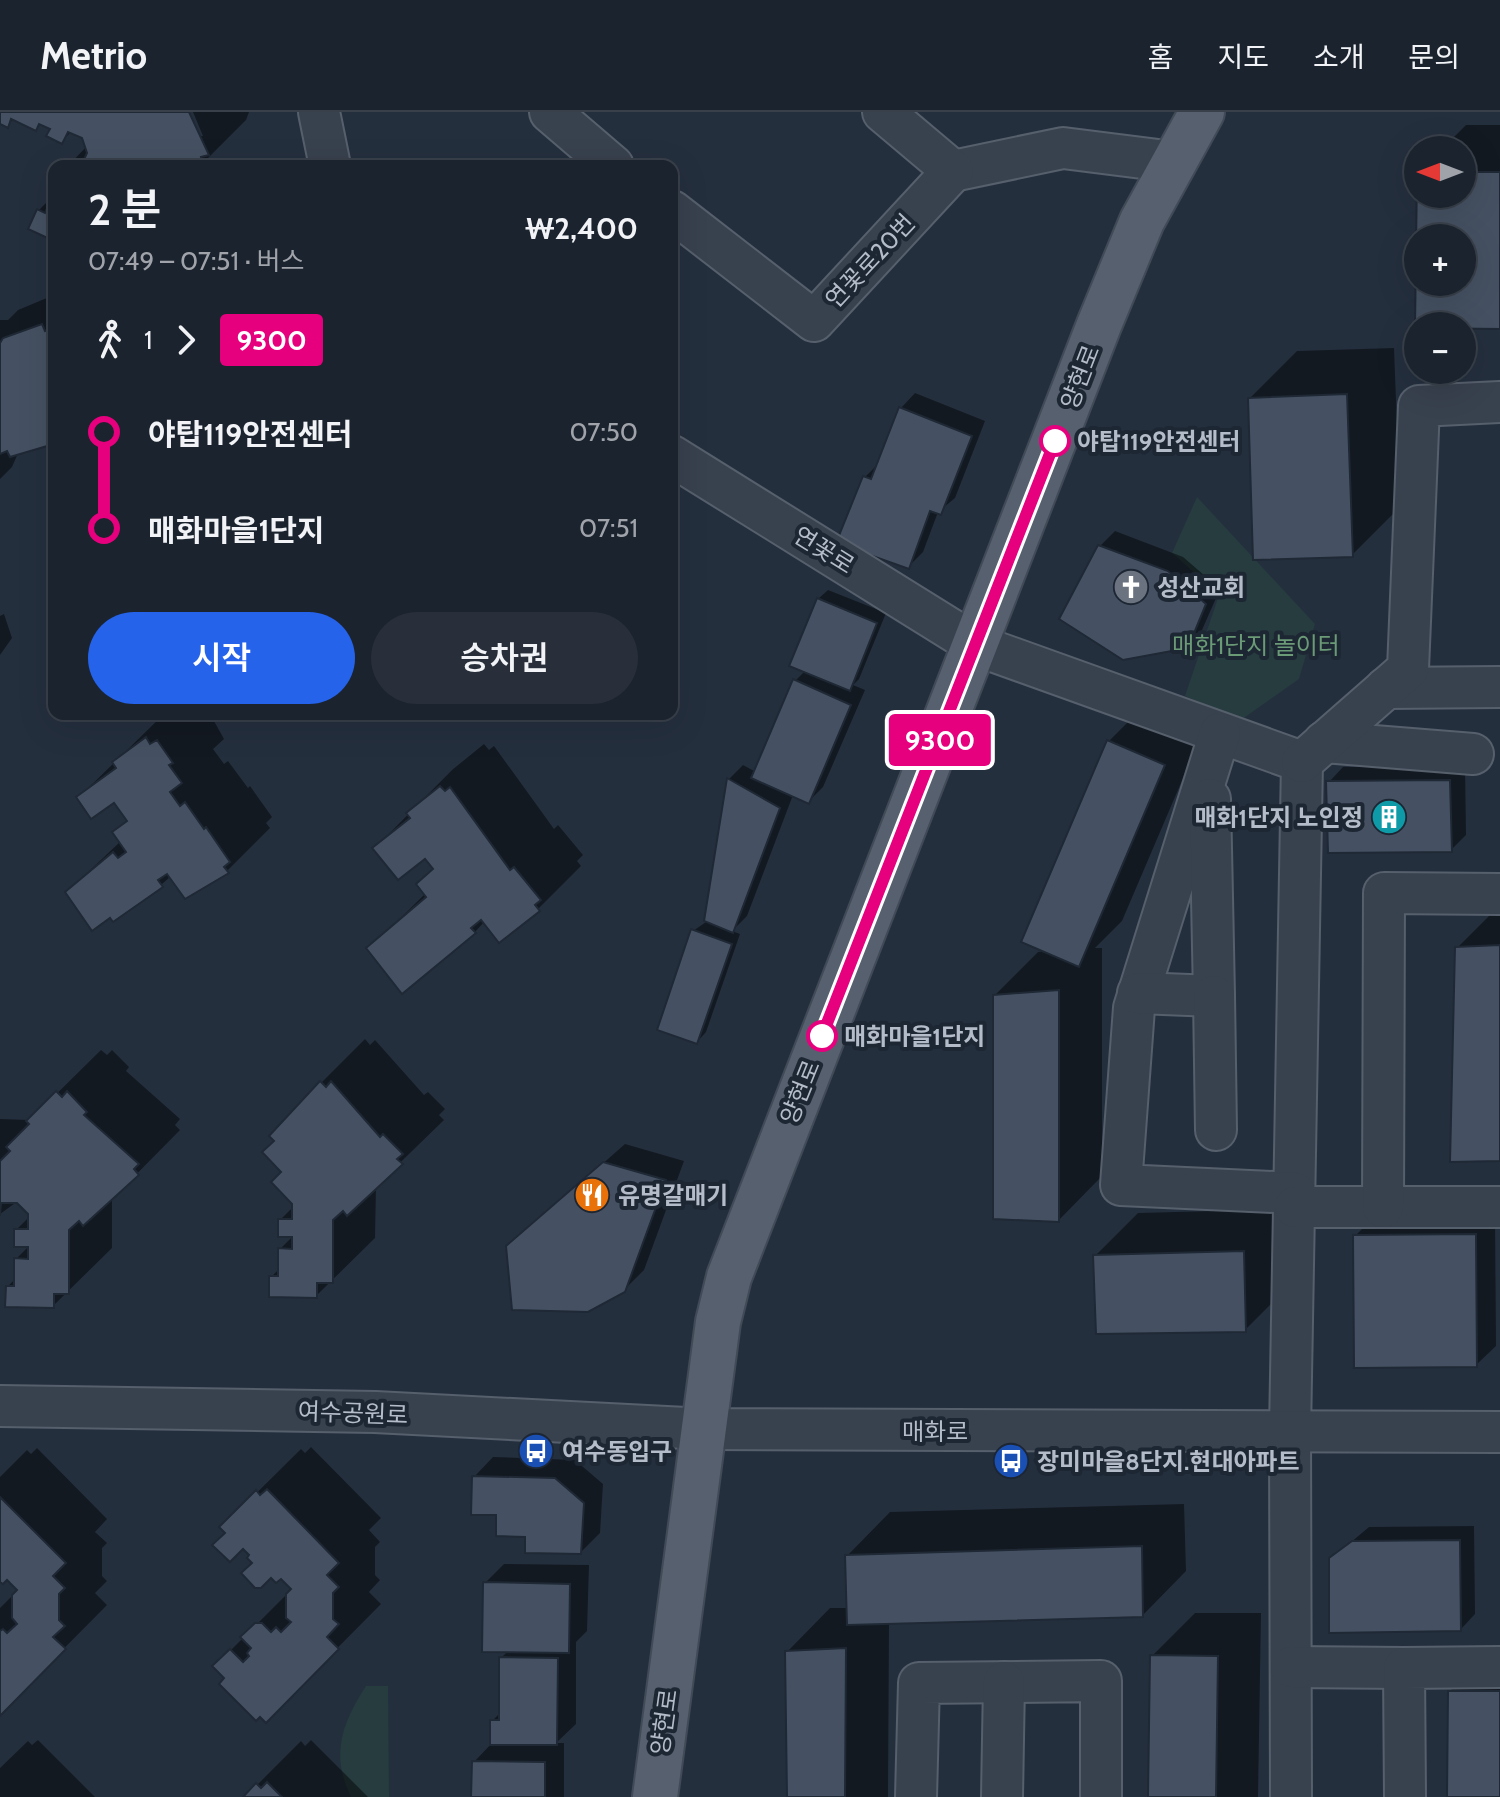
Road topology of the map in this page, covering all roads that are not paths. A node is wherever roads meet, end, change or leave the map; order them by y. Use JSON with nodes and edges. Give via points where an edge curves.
{"nodes":[{"id":1,"x":319,"y":112,"type":"edge"},
{"id":2,"x":550,"y":112,"type":"edge"},
{"id":3,"x":883,"y":112,"type":"edge"},
{"id":4,"x":1202,"y":112,"type":"edge"},
{"id":5,"x":329,"y":160,"type":"edge"},
{"id":6,"x":606,"y":160,"type":"edge"},
{"id":7,"x":1174,"y":162,"type":"junction"},
{"id":8,"x":953,"y":171,"type":"junction"},
{"id":9,"x":678,"y":216,"type":"edge"},
{"id":10,"x":1500,"y":402,"type":"edge"},
{"id":11,"x":678,"y":460,"type":"edge"},
{"id":12,"x":976,"y":645,"type":"junction"},
{"id":13,"x":1500,"y":687,"type":"edge"},
{"id":14,"x":1386,"y":688,"type":"junction"},
{"id":15,"x":1215,"y":749,"type":"junction"},
{"id":16,"x":1313,"y":752,"type":"junction"},
{"id":17,"x":1473,"y":754,"type":"dead end"},
{"id":18,"x":1500,"y":894,"type":"edge"},
{"id":19,"x":1138,"y":993,"type":"junction"},
{"id":20,"x":1214,"y":996,"type":"junction"},
{"id":21,"x":1216,"y":1130,"type":"dead end"},
{"id":22,"x":1295,"y":1200,"type":"junction"},
{"id":23,"x":1383,"y":1207,"type":"junction"},
{"id":24,"x":1500,"y":1207,"type":"edge"},
{"id":25,"x":0,"y":1406,"type":"edge"},
{"id":26,"x":705,"y":1429,"type":"junction"},
{"id":27,"x":1290,"y":1432,"type":"junction"},
{"id":28,"x":1500,"y":1432,"type":"edge"},
{"id":29,"x":1291,"y":1667,"type":"junction"},
{"id":30,"x":1500,"y":1667,"type":"edge"},
{"id":31,"x":1404,"y":1668,"type":"junction"},
{"id":32,"x":1004,"y":1682,"type":"junction"},
{"id":33,"x":655,"y":1797,"type":"edge"},
{"id":34,"x":916,"y":1797,"type":"edge"},
{"id":35,"x":1002,"y":1797,"type":"edge"},
{"id":36,"x":1101,"y":1797,"type":"edge"},
{"id":37,"x":1291,"y":1797,"type":"edge"},
{"id":38,"x":1405,"y":1797,"type":"edge"}],
"edges":[{"from":1,"to":5,"type":"street"},
{"from":2,"to":6,"type":"street"},
{"from":3,"to":8,"type":"street"},
{"from":4,"to":7,"type":"main road","name":"양현로"},
{"from":7,"to":8,"type":"street","via":[[1063,148]]},
{"from":7,"to":12,"type":"main road","name":"양현로","via":[[1142,221],[1099,325]]},
{"from":8,"to":9,"type":"street","name":"연꽃로20번","via":[[814,321]]},
{"from":10,"to":14,"type":"street","via":[[1419,406],[1408,669]]},
{"from":11,"to":12,"type":"street","name":"연꽃로"},
{"from":12,"to":15,"type":"street","name":"연꽃로"},
{"from":12,"to":26,"type":"main road","name":"양현로","via":[[744,1233],[718,1322]]},
{"from":13,"to":14,"type":"street"},
{"from":14,"to":16,"type":"street"},
{"from":15,"to":16,"type":"street","name":"연꽃로"},
{"from":15,"to":19,"type":"street"},
{"from":15,"to":20,"type":"street"},
{"from":16,"to":17,"type":"street","name":"연꽃로"},
{"from":16,"to":22,"type":"street"},
{"from":18,"to":23,"type":"street","via":[[1384,893]]},
{"from":19,"to":20,"type":"street"},
{"from":19,"to":22,"type":"street","via":[[1121,1185]]},
{"from":20,"to":21,"type":"street"},
{"from":22,"to":23,"type":"street"},
{"from":22,"to":27,"type":"street"},
{"from":23,"to":24,"type":"street"},
{"from":25,"to":26,"type":"street","name":"여수공원로","via":[[375,1412]]},
{"from":26,"to":27,"type":"street","name":"매화로"},
{"from":26,"to":33,"type":"main road","name":"양현로"},
{"from":27,"to":28,"type":"street","name":"매화로"},
{"from":27,"to":29,"type":"street"},
{"from":29,"to":31,"type":"street"},
{"from":29,"to":37,"type":"street"},
{"from":30,"to":31,"type":"street"},
{"from":31,"to":38,"type":"street"},
{"from":32,"to":34,"type":"street","via":[[919,1683]]},
{"from":32,"to":35,"type":"street"},
{"from":32,"to":36,"type":"street","via":[[1101,1681]]}]}
